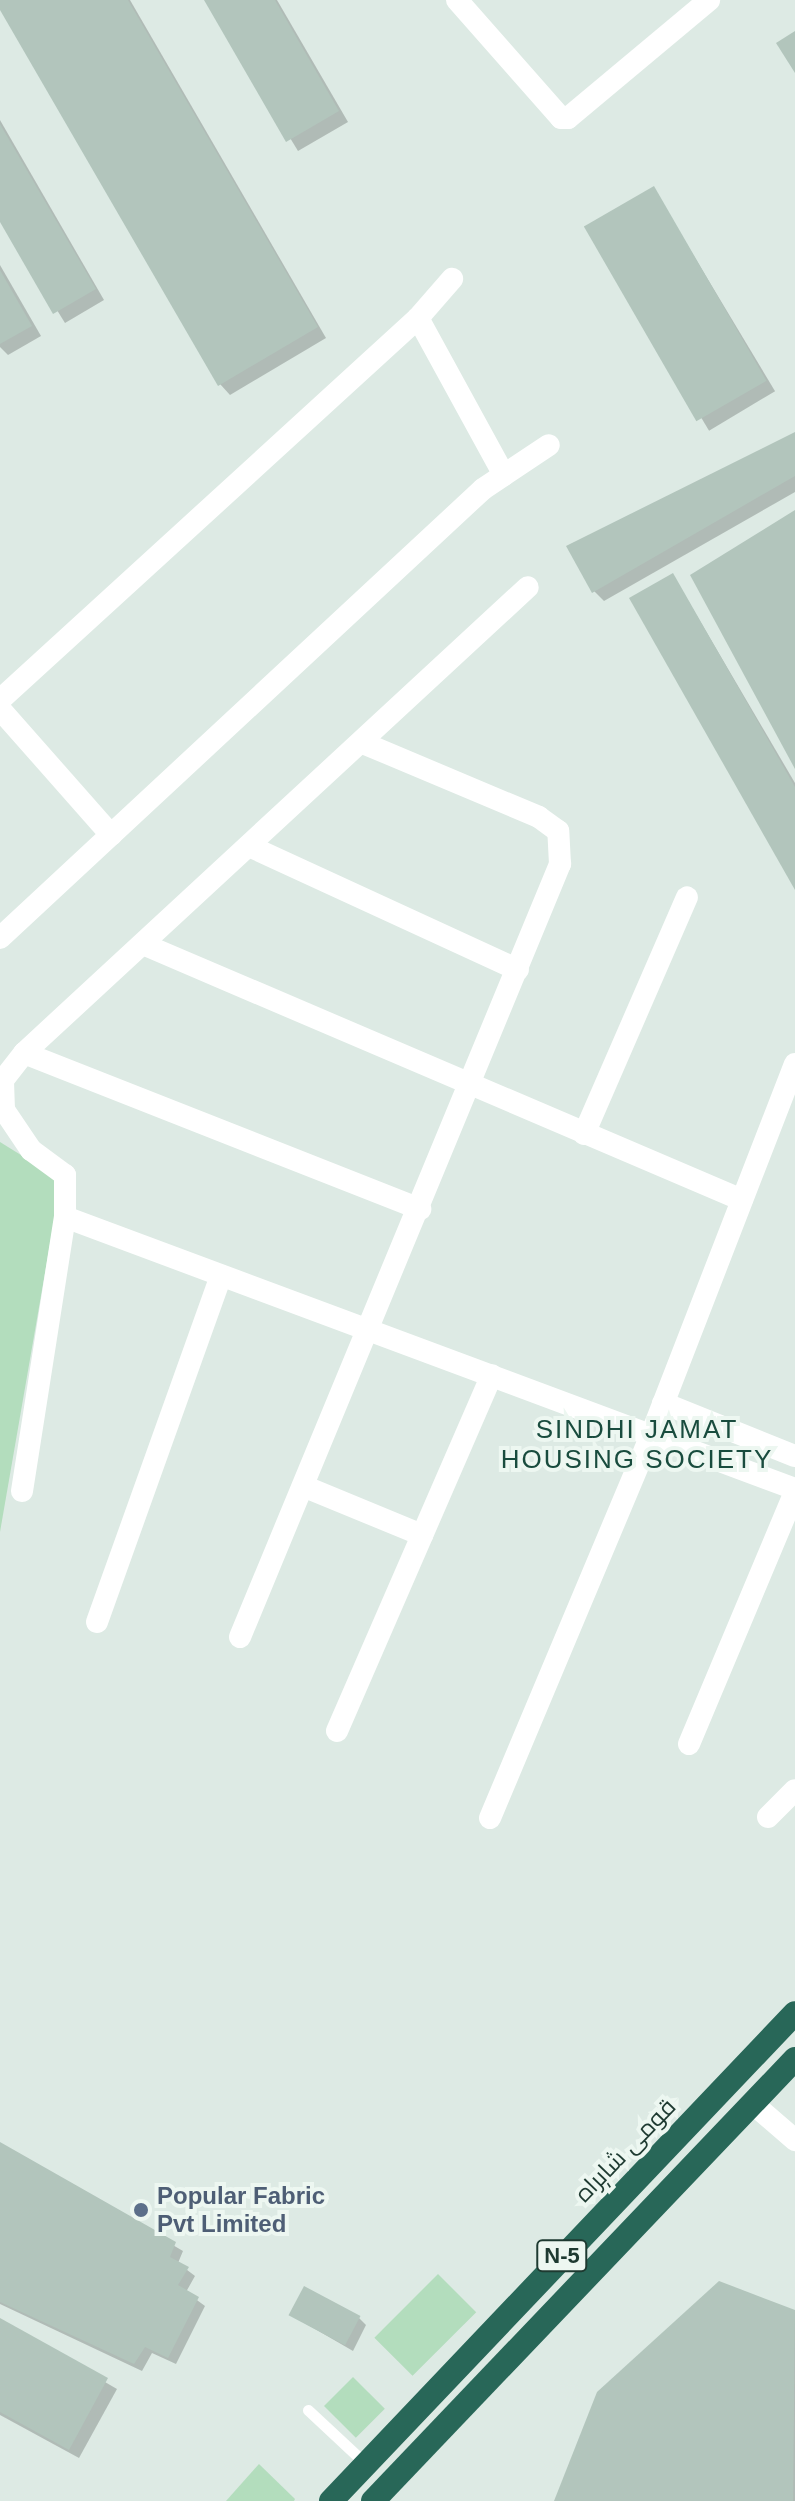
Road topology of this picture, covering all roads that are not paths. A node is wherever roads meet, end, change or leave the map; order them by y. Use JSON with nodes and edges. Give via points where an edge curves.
{"nodes":[{"id":1,"x":457,"y":0,"type":"edge"},
{"id":2,"x":709,"y":0,"type":"edge"},
{"id":3,"x":452,"y":279,"type":"dead end"},
{"id":4,"x":418,"y":318,"type":"junction"},
{"id":5,"x":549,"y":445,"type":"dead end"},
{"id":6,"x":504,"y":475,"type":"junction"},
{"id":7,"x":528,"y":587,"type":"dead end"},
{"id":8,"x":0,"y":700,"type":"edge"},
{"id":9,"x":0,"y":709,"type":"edge"},
{"id":10,"x":363,"y":743,"type":"junction"},
{"id":11,"x":111,"y":835,"type":"junction"},
{"id":12,"x":249,"y":846,"type":"junction"},
{"id":13,"x":687,"y":897,"type":"dead end"},
{"id":14,"x":0,"y":938,"type":"edge"},
{"id":15,"x":145,"y":945,"type":"junction"},
{"id":16,"x":518,"y":970,"type":"junction"},
{"id":17,"x":24,"y":1053,"type":"junction"},
{"id":18,"x":795,"y":1064,"type":"edge"},
{"id":19,"x":471,"y":1086,"type":"junction"},
{"id":20,"x":584,"y":1134,"type":"junction"},
{"id":21,"x":742,"y":1200,"type":"junction"},
{"id":22,"x":420,"y":1209,"type":"junction"},
{"id":23,"x":65,"y":1217,"type":"junction"},
{"id":24,"x":221,"y":1275,"type":"junction"},
{"id":25,"x":369,"y":1329,"type":"junction"},
{"id":26,"x":492,"y":1375,"type":"junction"},
{"id":27,"x":663,"y":1403,"type":"junction"},
{"id":28,"x":651,"y":1435,"type":"junction"},
{"id":29,"x":795,"y":1456,"type":"edge"},
{"id":30,"x":303,"y":1486,"type":"junction"},
{"id":31,"x":795,"y":1490,"type":"edge"},
{"id":32,"x":22,"y":1491,"type":"dead end"},
{"id":33,"x":422,"y":1535,"type":"junction"},
{"id":34,"x":97,"y":1622,"type":"dead end"},
{"id":35,"x":240,"y":1637,"type":"dead end"},
{"id":36,"x":337,"y":1731,"type":"dead end"},
{"id":37,"x":689,"y":1744,"type":"dead end"},
{"id":38,"x":795,"y":1790,"type":"edge"},
{"id":39,"x":768,"y":1817,"type":"dead end"},
{"id":40,"x":490,"y":1818,"type":"dead end"},
{"id":41,"x":795,"y":2013,"type":"edge"},
{"id":42,"x":795,"y":2059,"type":"edge"},
{"id":43,"x":752,"y":2103,"type":"junction"},
{"id":44,"x":795,"y":2140,"type":"edge"},
{"id":45,"x":308,"y":2410,"type":"dead end"},
{"id":46,"x":367,"y":2465,"type":"junction"},
{"id":47,"x":331,"y":2501,"type":"edge"},
{"id":48,"x":373,"y":2501,"type":"edge"}],
"edges":[{"from":1,"to":2,"type":"street","via":[[561,118],[568,118]]},
{"from":3,"to":4,"type":"street"},
{"from":4,"to":6,"type":"street"},
{"from":4,"to":8,"type":"street"},
{"from":5,"to":6,"type":"street"},
{"from":6,"to":11,"type":"street"},
{"from":7,"to":10,"type":"street"},
{"from":9,"to":11,"type":"street"},
{"from":10,"to":12,"type":"street"},
{"from":10,"to":16,"type":"street","via":[[539,817],[558,831],[560,864]]},
{"from":11,"to":14,"type":"street"},
{"from":12,"to":15,"type":"street"},
{"from":12,"to":16,"type":"street"},
{"from":13,"to":20,"type":"street"},
{"from":15,"to":17,"type":"street"},
{"from":15,"to":19,"type":"street"},
{"from":16,"to":19,"type":"street"},
{"from":17,"to":22,"type":"street"},
{"from":17,"to":23,"type":"street","via":[[3,1080],[4,1110],[31,1150],[65,1175]]},
{"from":18,"to":21,"type":"street"},
{"from":19,"to":20,"type":"street"},
{"from":19,"to":22,"type":"street"},
{"from":20,"to":21,"type":"street"},
{"from":21,"to":27,"type":"street"},
{"from":22,"to":25,"type":"street"},
{"from":23,"to":24,"type":"street"},
{"from":23,"to":32,"type":"street"},
{"from":24,"to":25,"type":"street"},
{"from":24,"to":34,"type":"street"},
{"from":25,"to":26,"type":"street"},
{"from":25,"to":30,"type":"street"},
{"from":26,"to":28,"type":"street"},
{"from":26,"to":33,"type":"street"},
{"from":27,"to":28,"type":"street"},
{"from":27,"to":29,"type":"street"},
{"from":28,"to":31,"type":"street"},
{"from":28,"to":40,"type":"street"},
{"from":30,"to":33,"type":"street"},
{"from":30,"to":35,"type":"street"},
{"from":31,"to":37,"type":"street"},
{"from":33,"to":36,"type":"street"},
{"from":38,"to":39,"type":"street"},
{"from":41,"to":46,"type":"highway","name":"قومی شاہراہ","number":"N-5"},
{"from":42,"to":43,"type":"highway","number":"N-5"},
{"from":43,"to":44,"type":"street"},
{"from":43,"to":48,"type":"highway","number":"N-5"},
{"from":45,"to":46,"type":"lane"},
{"from":46,"to":47,"type":"highway","name":"قومی شاہراہ","number":"N-5"}]}
